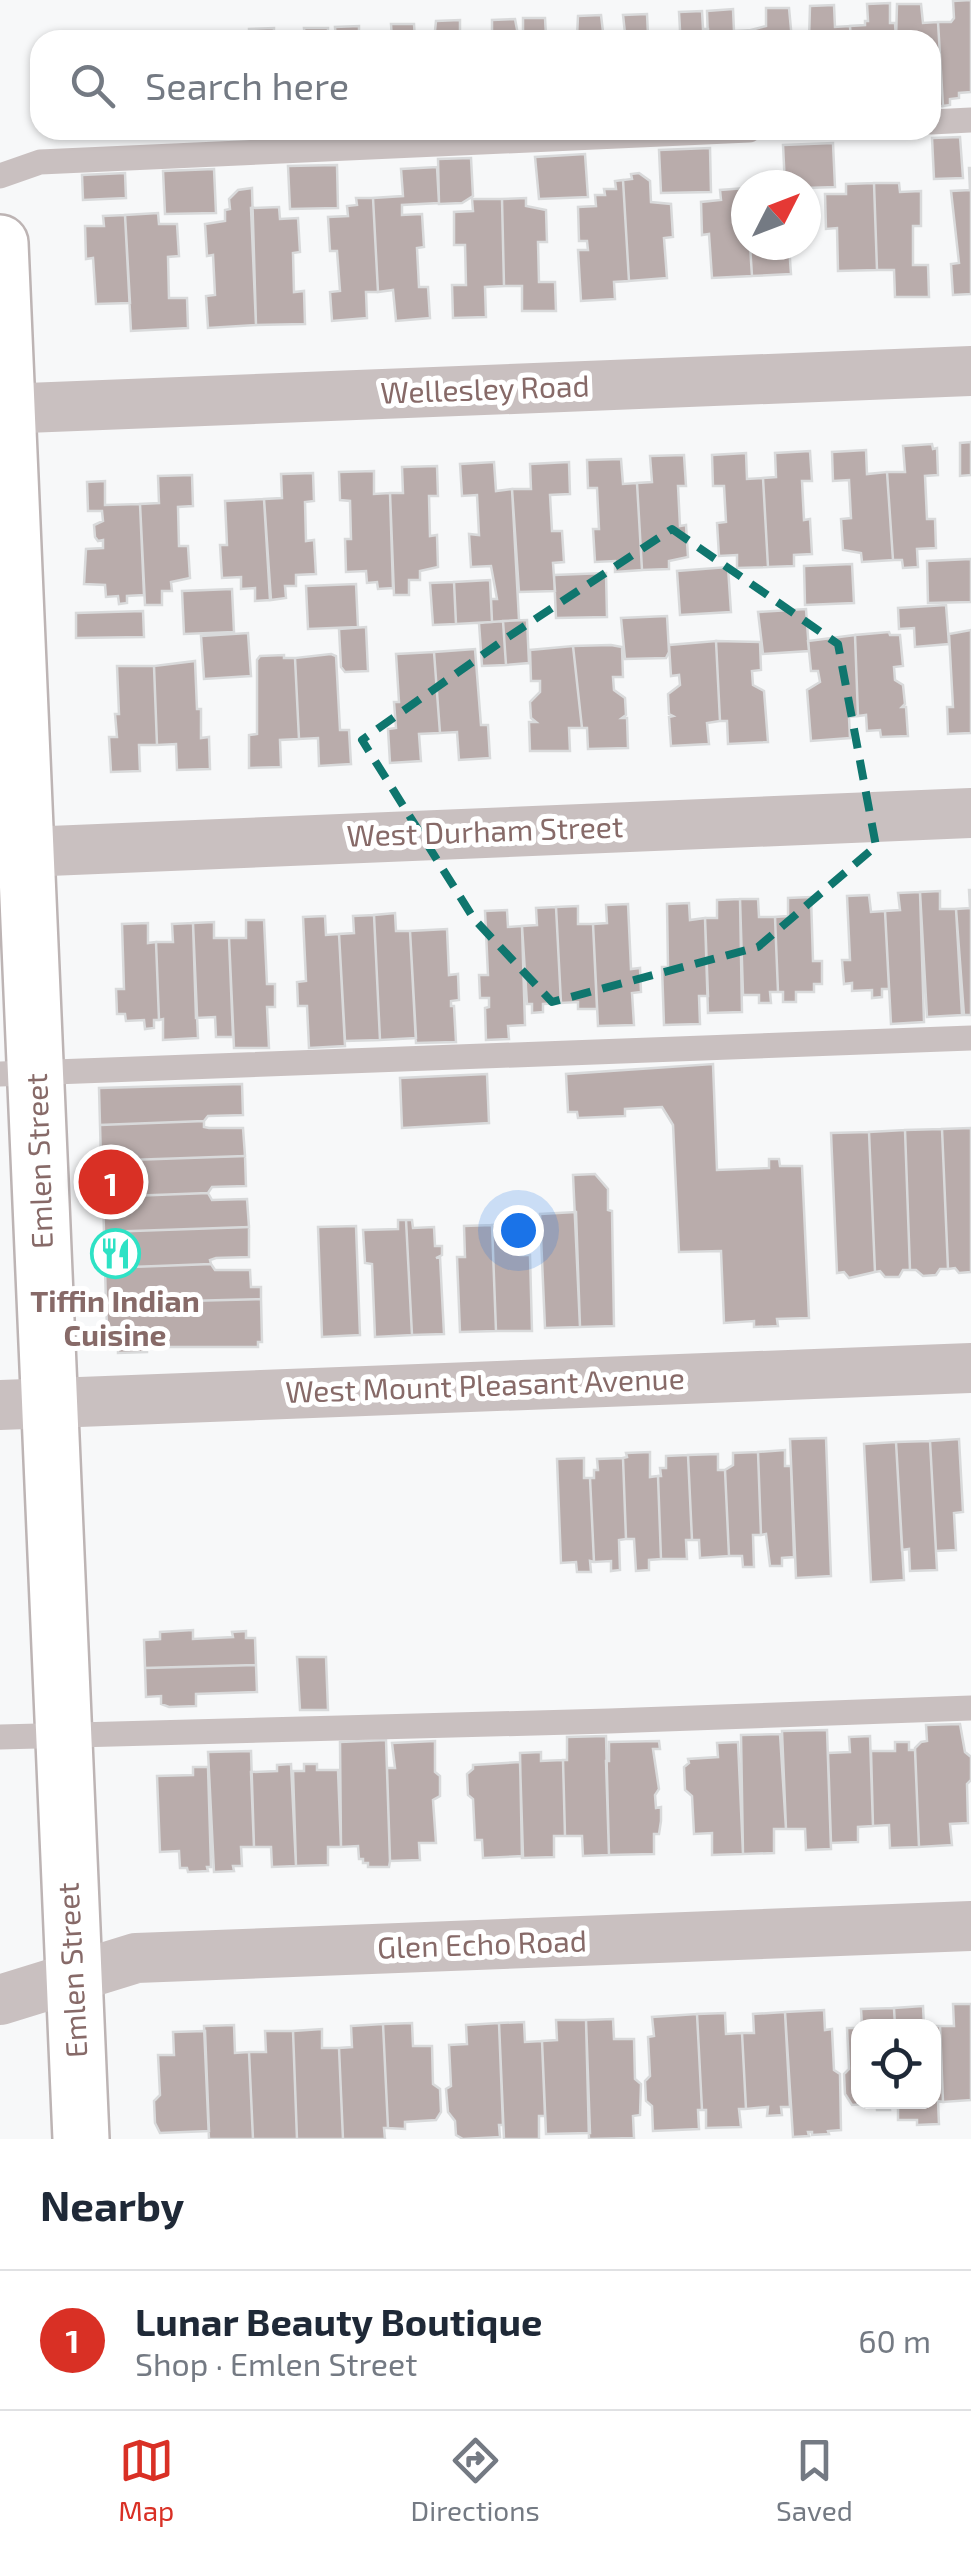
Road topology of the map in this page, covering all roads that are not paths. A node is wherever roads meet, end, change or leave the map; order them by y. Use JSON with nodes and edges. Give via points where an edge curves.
{"nodes":[{"id":1,"x":971,"y":120,"type":"edge"},
{"id":2,"x":941,"y":122,"type":"edge"},
{"id":3,"x":527,"y":140,"type":"edge"},
{"id":4,"x":0,"y":176,"type":"edge"},
{"id":5,"x":0,"y":243,"type":"edge"},
{"id":6,"x":971,"y":371,"type":"edge"},
{"id":7,"x":4,"y":409,"type":"edge"},
{"id":8,"x":9,"y":631,"type":"edge"},
{"id":9,"x":971,"y":812,"type":"edge"},
{"id":10,"x":14,"y":852,"type":"edge"},
{"id":11,"x":971,"y":1038,"type":"edge"},
{"id":12,"x":18,"y":1074,"type":"edge"},
{"id":13,"x":971,"y":1368,"type":"edge"},
{"id":14,"x":24,"y":1404,"type":"edge"},
{"id":15,"x":971,"y":1708,"type":"edge"},
{"id":16,"x":63,"y":1734,"type":"junction"},
{"id":17,"x":0,"y":1737,"type":"edge"},
{"id":18,"x":971,"y":1926,"type":"edge"},
{"id":19,"x":74,"y":1977,"type":"junction"},
{"id":20,"x":0,"y":2000,"type":"edge"},
{"id":21,"x":81,"y":2139,"type":"edge"}],
"edges":[{"from":1,"to":2,"type":"lane"},
{"from":3,"to":4,"type":"lane","via":[[40,162]]},
{"from":5,"to":7,"type":"main road","name":"Emlen Street"},
{"from":6,"to":7,"type":"street","name":"Wellesley Road"},
{"from":7,"to":8,"type":"main road","name":"Emlen Street"},
{"from":8,"to":10,"type":"main road","name":"Emlen Street"},
{"from":9,"to":10,"type":"street","name":"West Durham Street"},
{"from":10,"to":12,"type":"main road","name":"Emlen Street"},
{"from":11,"to":12,"type":"lane"},
{"from":12,"to":14,"type":"main road","name":"Emlen Street"},
{"from":13,"to":14,"type":"street","name":"West Mount Pleasant Avenue"},
{"from":14,"to":16,"type":"main road","name":"Emlen Street"},
{"from":15,"to":16,"type":"lane"},
{"from":16,"to":17,"type":"lane"},
{"from":16,"to":19,"type":"main road","name":"Emlen Street"},
{"from":18,"to":19,"type":"street","name":"Glen Echo Road","via":[[136,1958]]},
{"from":19,"to":20,"type":"street","name":"Glen Echo Road"},
{"from":19,"to":21,"type":"main road","name":"Emlen Street"}]}
